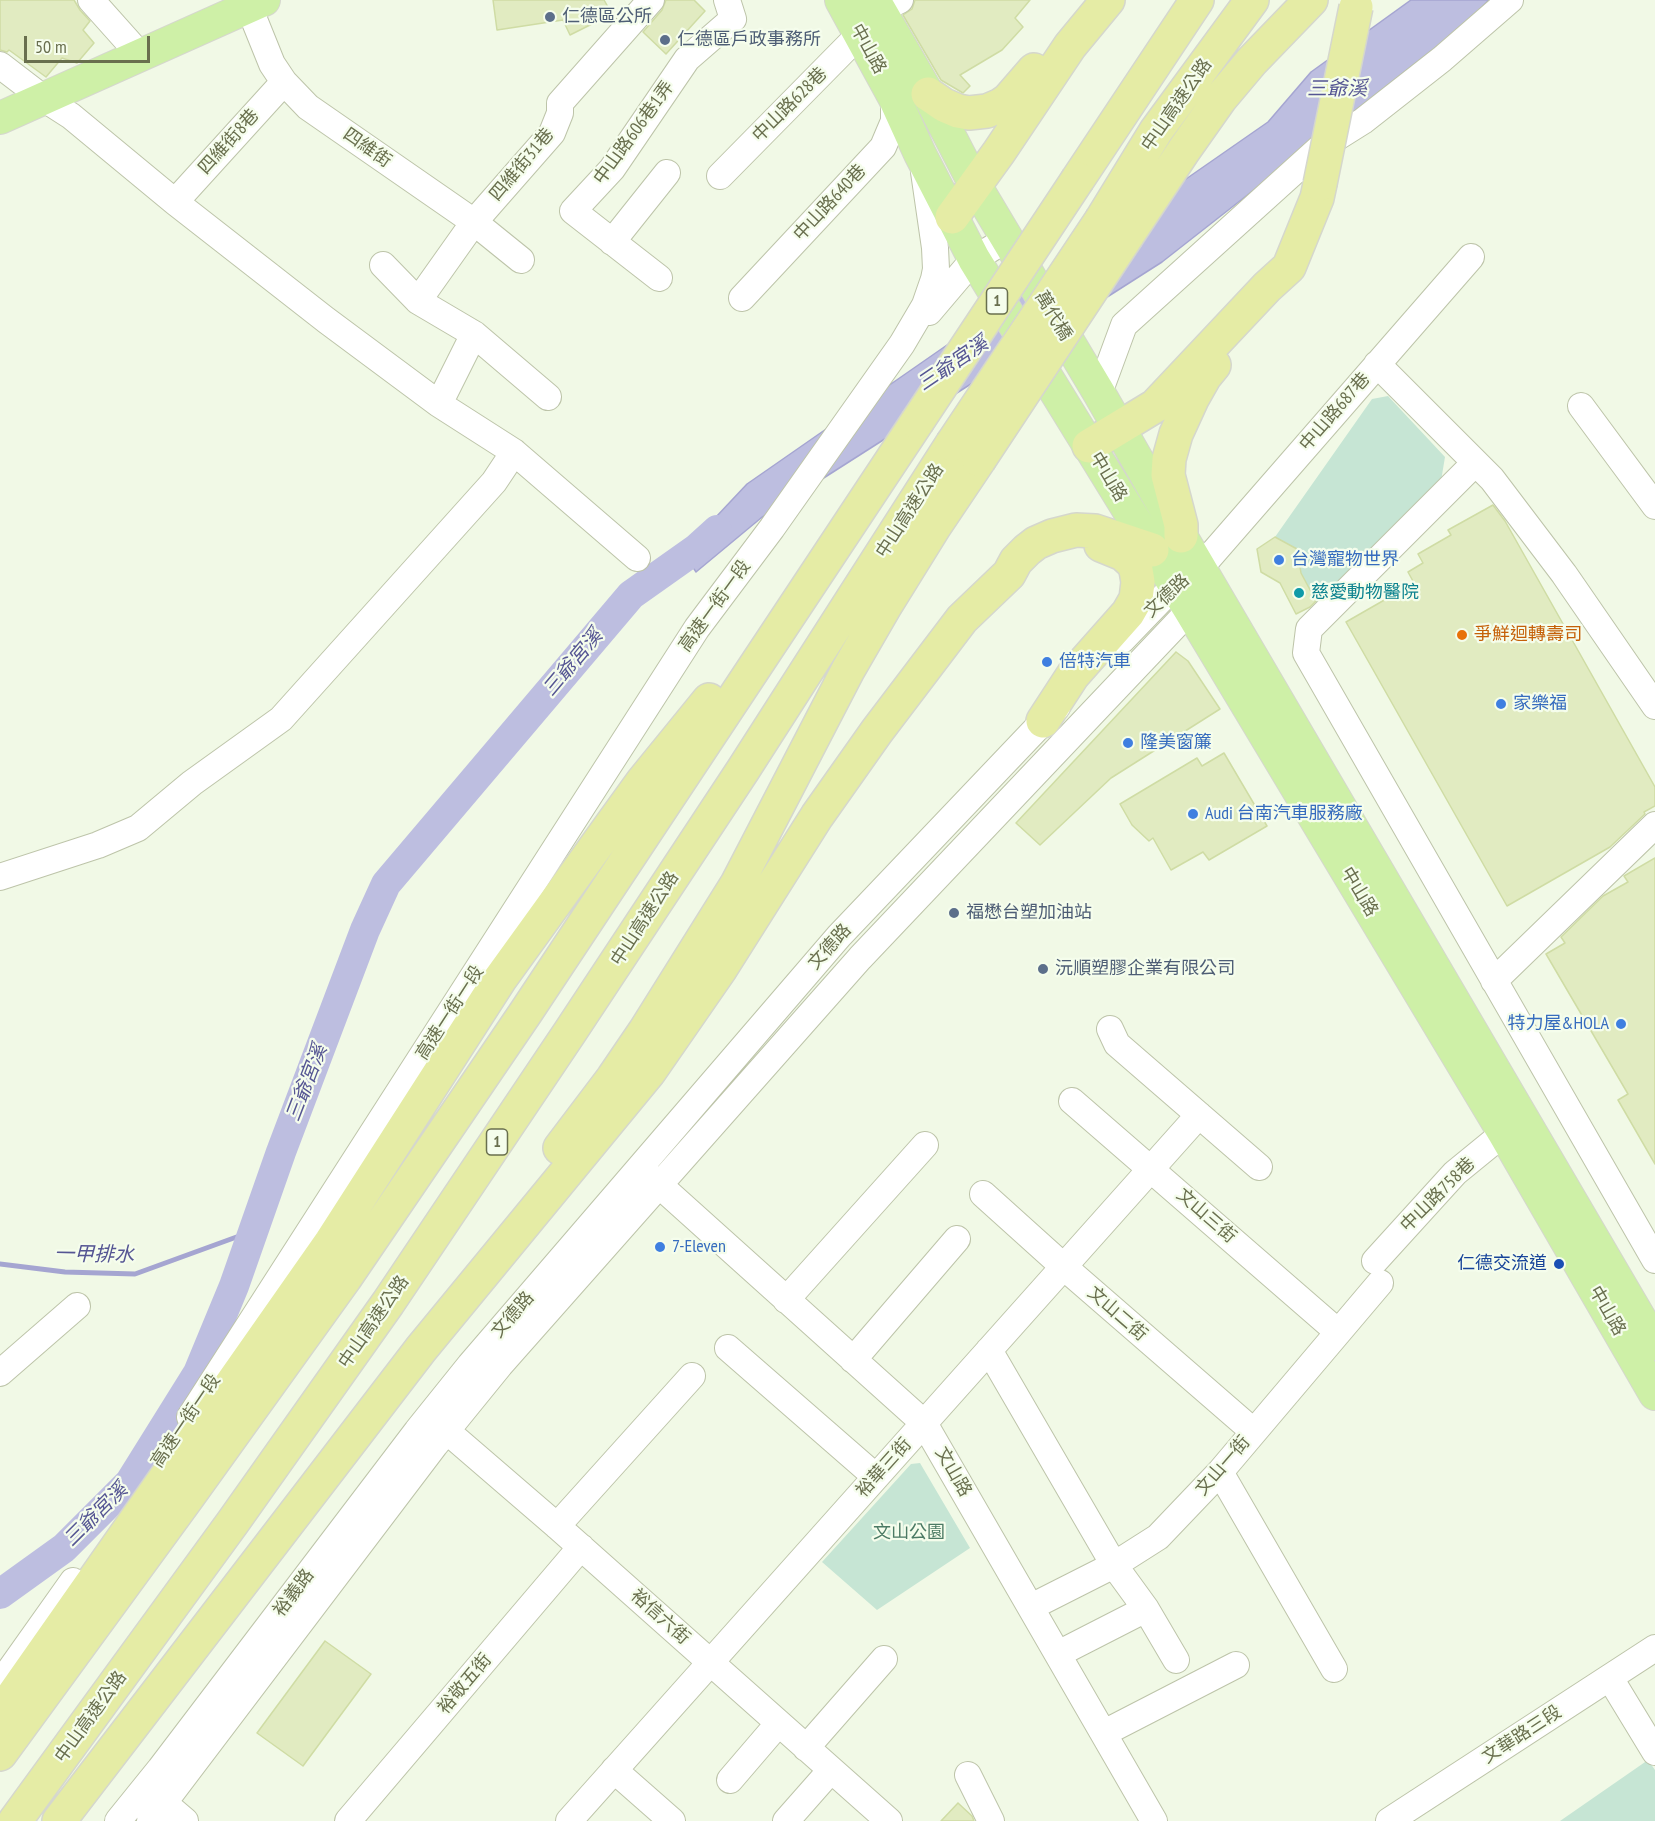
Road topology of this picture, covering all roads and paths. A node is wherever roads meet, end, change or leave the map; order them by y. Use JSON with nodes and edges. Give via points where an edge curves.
{"nodes":[{"id":1,"x":91,"y":0,"type":"edge"},
{"id":2,"x":651,"y":0,"type":"edge"},
{"id":3,"x":727,"y":0,"type":"edge"},
{"id":4,"x":841,"y":0,"type":"edge"},
{"id":5,"x":1108,"y":0,"type":"edge"},
{"id":6,"x":1197,"y":0,"type":"edge"},
{"id":7,"x":1252,"y":0,"type":"edge"},
{"id":8,"x":1311,"y":0,"type":"edge"},
{"id":9,"x":1510,"y":0,"type":"edge"},
{"id":10,"x":885,"y":3,"type":"edge"},
{"id":11,"x":256,"y":4,"type":"edge"},
{"id":12,"x":1357,"y":4,"type":"edge"},
{"id":13,"x":860,"y":34,"type":"junction"},
{"id":14,"x":1070,"y":46,"type":"junction"},
{"id":15,"x":141,"y":56,"type":"junction"},
{"id":16,"x":0,"y":65,"type":"edge"},
{"id":17,"x":284,"y":82,"type":"junction"},
{"id":18,"x":928,"y":94,"type":"junction"},
{"id":19,"x":894,"y":97,"type":"junction"},
{"id":20,"x":43,"y":98,"type":"junction"},
{"id":21,"x":0,"y":118,"type":"edge"},
{"id":22,"x":920,"y":154,"type":"junction"},
{"id":23,"x":667,"y":172,"type":"dead end"},
{"id":24,"x":720,"y":176,"type":"dead end"},
{"id":25,"x":975,"y":185,"type":"junction"},
{"id":26,"x":175,"y":202,"type":"junction"},
{"id":27,"x":952,"y":217,"type":"junction"},
{"id":28,"x":474,"y":222,"type":"junction"},
{"id":29,"x":612,"y":242,"type":"junction"},
{"id":30,"x":1011,"y":246,"type":"junction"},
{"id":31,"x":1471,"y":257,"type":"dead end"},
{"id":32,"x":974,"y":258,"type":"junction"},
{"id":33,"x":521,"y":260,"type":"dead end"},
{"id":34,"x":383,"y":265,"type":"dead end"},
{"id":35,"x":1289,"y":267,"type":"junction"},
{"id":36,"x":659,"y":278,"type":"dead end"},
{"id":37,"x":742,"y":298,"type":"dead end"},
{"id":38,"x":418,"y":301,"type":"junction"},
{"id":39,"x":474,"y":334,"type":"junction"},
{"id":40,"x":902,"y":344,"type":"junction"},
{"id":41,"x":1377,"y":364,"type":"junction"},
{"id":42,"x":1099,"y":393,"type":"junction"},
{"id":43,"x":1058,"y":394,"type":"joint"},
{"id":44,"x":549,"y":397,"type":"dead end"},
{"id":45,"x":440,"y":404,"type":"junction"},
{"id":46,"x":1581,"y":406,"type":"dead end"},
{"id":47,"x":1119,"y":428,"type":"junction"},
{"id":48,"x":1089,"y":446,"type":"junction"},
{"id":49,"x":514,"y":452,"type":"junction"},
{"id":50,"x":966,"y":452,"type":"junction"},
{"id":51,"x":1475,"y":463,"type":"junction"},
{"id":52,"x":1655,"y":506,"type":"edge"},
{"id":53,"x":846,"y":531,"type":"junction"},
{"id":54,"x":1181,"y":536,"type":"junction"},
{"id":55,"x":1152,"y":550,"type":"junction"},
{"id":56,"x":637,"y":558,"type":"dead end"},
{"id":57,"x":1200,"y":568,"type":"junction"},
{"id":58,"x":1009,"y":574,"type":"junction"},
{"id":59,"x":1182,"y":598,"type":"junction"},
{"id":60,"x":1655,"y":706,"type":"edge"},
{"id":61,"x":1043,"y":722,"type":"junction"},
{"id":62,"x":1655,"y":825,"type":"edge"},
{"id":63,"x":0,"y":877,"type":"edge"},
{"id":64,"x":1494,"y":981,"type":"junction"},
{"id":65,"x":1110,"y":1029,"type":"dead end"},
{"id":66,"x":1072,"y":1101,"type":"dead end"},
{"id":67,"x":1199,"y":1115,"type":"junction"},
{"id":68,"x":1504,"y":1133,"type":"junction"},
{"id":69,"x":925,"y":1145,"type":"dead end"},
{"id":70,"x":1259,"y":1167,"type":"dead end"},
{"id":71,"x":1151,"y":1169,"type":"junction"},
{"id":72,"x":649,"y":1176,"type":"junction"},
{"id":73,"x":983,"y":1194,"type":"dead end"},
{"id":74,"x":957,"y":1239,"type":"dead end"},
{"id":75,"x":1655,"y":1260,"type":"edge"},
{"id":76,"x":1064,"y":1267,"type":"junction"},
{"id":77,"x":1377,"y":1272,"type":"joint"},
{"id":78,"x":786,"y":1300,"type":"junction"},
{"id":79,"x":77,"y":1306,"type":"dead end"},
{"id":80,"x":1338,"y":1332,"type":"junction"},
{"id":81,"x":1655,"y":1344,"type":"edge"},
{"id":82,"x":728,"y":1348,"type":"dead end"},
{"id":83,"x":421,"y":1349,"type":"junction"},
{"id":84,"x":989,"y":1350,"type":"junction"},
{"id":85,"x":854,"y":1360,"type":"junction"},
{"id":86,"x":470,"y":1365,"type":"joint"},
{"id":87,"x":500,"y":1365,"type":"joint"},
{"id":88,"x":0,"y":1373,"type":"edge"},
{"id":89,"x":692,"y":1376,"type":"dead end"},
{"id":90,"x":1655,"y":1394,"type":"edge"},
{"id":91,"x":438,"y":1423,"type":"junction"},
{"id":92,"x":924,"y":1423,"type":"junction"},
{"id":93,"x":1253,"y":1431,"type":"junction"},
{"id":94,"x":1220,"y":1472,"type":"junction"},
{"id":95,"x":876,"y":1478,"type":"junction"},
{"id":96,"x":557,"y":1526,"type":"junction"},
{"id":97,"x":581,"y":1547,"type":"junction"},
{"id":98,"x":1114,"y":1565,"type":"junction"},
{"id":99,"x":1031,"y":1607,"type":"junction"},
{"id":100,"x":1146,"y":1609,"type":"junction"},
{"id":101,"x":1655,"y":1648,"type":"edge"},
{"id":102,"x":1058,"y":1654,"type":"junction"},
{"id":103,"x":884,"y":1659,"type":"dead end"},
{"id":104,"x":1176,"y":1660,"type":"dead end"},
{"id":105,"x":711,"y":1663,"type":"junction"},
{"id":106,"x":1236,"y":1665,"type":"dead end"},
{"id":107,"x":1334,"y":1669,"type":"dead end"},
{"id":108,"x":1610,"y":1678,"type":"junction"},
{"id":109,"x":0,"y":1683,"type":"edge"},
{"id":110,"x":0,"y":1714,"type":"edge"},
{"id":111,"x":778,"y":1724,"type":"junction"},
{"id":112,"x":1104,"y":1733,"type":"junction"},
{"id":113,"x":806,"y":1748,"type":"junction"},
{"id":114,"x":1655,"y":1752,"type":"edge"},
{"id":115,"x":0,"y":1754,"type":"edge"},
{"id":116,"x":614,"y":1770,"type":"junction"},
{"id":117,"x":831,"y":1770,"type":"junction"},
{"id":118,"x":968,"y":1776,"type":"dead end"},
{"id":119,"x":730,"y":1780,"type":"dead end"},
{"id":120,"x":153,"y":1804,"type":"edge"},
{"id":121,"x":884,"y":1819,"type":"edge"},
{"id":122,"x":15,"y":1821,"type":"edge"},
{"id":123,"x":59,"y":1821,"type":"edge"},
{"id":124,"x":118,"y":1821,"type":"edge"},
{"id":125,"x":185,"y":1821,"type":"edge"},
{"id":126,"x":348,"y":1821,"type":"edge"},
{"id":127,"x":569,"y":1821,"type":"edge"},
{"id":128,"x":672,"y":1821,"type":"edge"},
{"id":129,"x":786,"y":1821,"type":"edge"},
{"id":130,"x":991,"y":1821,"type":"edge"},
{"id":131,"x":1154,"y":1821,"type":"edge"},
{"id":132,"x":1389,"y":1821,"type":"edge"}],
"edges":[{"from":1,"to":15,"type":"street"},
{"from":2,"to":28,"type":"street","name":"四維街31巷","via":[[560,104],[552,133]]},
{"from":3,"to":29,"type":"street","name":"中山路606巷1弄","via":[[733,19],[687,59],[612,169],[573,211]]},
{"from":4,"to":13,"type":"main road","name":"中山路"},
{"from":5,"to":14,"type":"highway"},
{"from":6,"to":53,"type":"highway","number":"1","bridge":true},
{"from":7,"to":50,"type":"highway","name":"中山高速公路","number":"1","bridge":true,"via":[[1156,131]]},
{"from":8,"to":50,"type":"highway","bridge":true,"via":[[1220,99]]},
{"from":9,"to":42,"type":"street","via":[[1442,60],[1363,121],[1320,148],[1124,325]]},
{"from":10,"to":18,"type":"main road","name":"中山路"},
{"from":11,"to":15,"type":"main road"},
{"from":11,"to":17,"type":"street","name":"四維街","via":[[272,64]]},
{"from":12,"to":35,"type":"highway","bridge":true,"via":[[1317,198]]},
{"from":13,"to":19,"type":"main road","name":"中山路"},
{"from":13,"to":24,"type":"street","name":"中山路628巷"},
{"from":14,"to":18,"type":"highway","via":[[1039,64],[1008,100],[987,111],[958,111]]},
{"from":14,"to":25,"type":"highway"},
{"from":15,"to":20,"type":"main road"},
{"from":16,"to":20,"type":"street"},
{"from":17,"to":26,"type":"street","name":"四維街8巷"},
{"from":17,"to":28,"type":"street","name":"四維街","via":[[308,107]]},
{"from":18,"to":25,"type":"main road","name":"中山路"},
{"from":19,"to":22,"type":"main road","name":"中山路"},
{"from":19,"to":37,"type":"street","name":"中山路640巷","via":[[894,121],[883,147]]},
{"from":20,"to":21,"type":"main road"},
{"from":20,"to":26,"type":"street","via":[[71,116]]},
{"from":22,"to":27,"type":"main road","name":"中山路"},
{"from":22,"to":40,"type":"street","name":"高速一街一段","via":[[936,269],[925,305]]},
{"from":23,"to":29,"type":"street"},
{"from":25,"to":27,"type":"highway"},
{"from":25,"to":30,"type":"main road","name":"中山路"},
{"from":26,"to":45,"type":"street"},
{"from":27,"to":32,"type":"main road","name":"中山路"},
{"from":28,"to":33,"type":"street","name":"四維街"},
{"from":28,"to":38,"type":"street","name":"四維街31巷"},
{"from":29,"to":36,"type":"street","name":"中山路606巷1弄"},
{"from":30,"to":32,"type":"street","name":"高速一街一段"},
{"from":30,"to":42,"type":"main road","name":"萬代橋","bridge":true},
{"from":31,"to":41,"type":"street","name":"中山路687巷"},
{"from":32,"to":40,"type":"street","name":"高速一街一段"},
{"from":32,"to":43,"type":"main road","name":"萬代橋","bridge":true},
{"from":34,"to":38,"type":"street"},
{"from":35,"to":47,"type":"highway","via":[[1155,406]]},
{"from":35,"to":54,"type":"highway","via":[[1205,376],[1176,434],[1167,466]]},
{"from":38,"to":39,"type":"street"},
{"from":39,"to":44,"type":"street"},
{"from":39,"to":45,"type":"street"},
{"from":40,"to":109,"type":"street","name":"高速一街一段","via":[[697,628],[177,1437]]},
{"from":41,"to":51,"type":"street"},
{"from":41,"to":57,"type":"street","name":"中山路687巷"},
{"from":42,"to":47,"type":"main road","name":"中山路"},
{"from":43,"to":48,"type":"main road","name":"中山路"},
{"from":45,"to":49,"type":"street"},
{"from":46,"to":52,"type":"street"},
{"from":47,"to":48,"type":"highway"},
{"from":47,"to":54,"type":"main road","name":"中山路"},
{"from":48,"to":55,"type":"main road","name":"中山路"},
{"from":49,"to":56,"type":"street"},
{"from":49,"to":63,"type":"street","via":[[494,482],[281,719],[192,783],[138,828]]},
{"from":50,"to":83,"type":"highway","via":[[934,527],[837,691],[737,884],[613,1078],[500,1229]]},
{"from":50,"to":122,"type":"highway","name":"中山高速公路","number":"1","via":[[743,770],[388,1303]]},
{"from":51,"to":60,"type":"street","via":[[1492,479],[1564,574]]},
{"from":51,"to":64,"type":"street","via":[[1310,629],[1306,653]]},
{"from":53,"to":110,"type":"highway","via":[[643,781],[507,969],[331,1242]]},
{"from":53,"to":115,"type":"highway","number":"1","via":[[345,1278]]},
{"from":54,"to":57,"type":"main road","name":"中山路"},
{"from":55,"to":58,"type":"highway","via":[[1107,533],[1076,530],[1036,543],[1016,561]]},
{"from":55,"to":59,"type":"main road","name":"中山路"},
{"from":57,"to":59,"type":"street","name":"文德路"},
{"from":57,"to":81,"type":"main road","name":"中山路"},
{"from":58,"to":61,"type":"highway","via":[[1050,548],[1076,543],[1108,547],[1129,558],[1136,570],[1138,591],[1133,605],[1073,675]]},
{"from":58,"to":83,"type":"highway","via":[[962,620],[877,731],[817,816],[711,985],[649,1072]]},
{"from":59,"to":61,"type":"street","name":"文德路"},
{"from":59,"to":68,"type":"main road","name":"中山路"},
{"from":59,"to":72,"type":"street","name":"文德路","via":[[860,958]]},
{"from":61,"to":72,"type":"street","name":"文德路","via":[[839,936]]},
{"from":62,"to":64,"type":"street"},
{"from":64,"to":75,"type":"street"},
{"from":65,"to":67,"type":"street","via":[[1117,1044]]},
{"from":66,"to":71,"type":"street","name":"文山三街"},
{"from":67,"to":70,"type":"street"},
{"from":67,"to":71,"type":"street","name":"裕華三街"},
{"from":68,"to":77,"type":"street","name":"中山路758巷","via":[[1455,1173]]},
{"from":68,"to":90,"type":"main road","name":"中山路"},
{"from":69,"to":78,"type":"street"},
{"from":71,"to":76,"type":"street","name":"裕華三街"},
{"from":71,"to":80,"type":"street","name":"文山三街"},
{"from":72,"to":78,"type":"street","name":"文山路"},
{"from":72,"to":86,"type":"street","name":"文德路"},
{"from":72,"to":87,"type":"street","name":"文德路"},
{"from":73,"to":76,"type":"street","name":"文山二街"},
{"from":74,"to":85,"type":"street"},
{"from":76,"to":84,"type":"street","name":"裕華三街"},
{"from":76,"to":93,"type":"street","name":"文山二街"},
{"from":77,"to":80,"type":"street","name":"文山一街"},
{"from":78,"to":85,"type":"street","name":"文山路"},
{"from":79,"to":88,"type":"street"},
{"from":80,"to":93,"type":"street","name":"文山一街"},
{"from":82,"to":95,"type":"street"},
{"from":83,"to":123,"type":"highway"},
{"from":84,"to":92,"type":"street","name":"裕華三街"},
{"from":84,"to":98,"type":"street"},
{"from":85,"to":92,"type":"street","name":"文山路"},
{"from":86,"to":91,"type":"street","name":"裕義路"},
{"from":87,"to":91,"type":"street","name":"裕義路"},
{"from":89,"to":96,"type":"street"},
{"from":91,"to":96,"type":"street","name":"裕信六街"},
{"from":91,"to":120,"type":"street","name":"裕義路"},
{"from":92,"to":95,"type":"street","name":"裕華三街"},
{"from":92,"to":99,"type":"street","name":"文山路"},
{"from":93,"to":94,"type":"street","name":"文山一街"},
{"from":94,"to":98,"type":"street","name":"文山一街","via":[[1158,1537]]},
{"from":94,"to":107,"type":"street"},
{"from":95,"to":105,"type":"street","name":"裕華三街"},
{"from":96,"to":97,"type":"street","name":"裕信六街"},
{"from":97,"to":105,"type":"street","name":"裕信六街"},
{"from":97,"to":126,"type":"street","name":"裕敬五街"},
{"from":98,"to":99,"type":"street","name":"文山一街"},
{"from":98,"to":100,"type":"street"},
{"from":99,"to":102,"type":"street","name":"文山路"},
{"from":100,"to":102,"type":"street"},
{"from":100,"to":104,"type":"street"},
{"from":101,"to":108,"type":"street","name":"文華路三段"},
{"from":102,"to":112,"type":"street","name":"文山路"},
{"from":103,"to":113,"type":"street"},
{"from":105,"to":111,"type":"street","name":"裕信六街"},
{"from":105,"to":116,"type":"street","name":"裕華三街"},
{"from":106,"to":112,"type":"street"},
{"from":108,"to":114,"type":"street"},
{"from":108,"to":132,"type":"street","name":"文華路三段"},
{"from":111,"to":113,"type":"street","name":"裕信六街"},
{"from":111,"to":119,"type":"street"},
{"from":112,"to":131,"type":"street","name":"文山路"},
{"from":113,"to":117,"type":"street","name":"裕信六街"},
{"from":116,"to":127,"type":"street","name":"裕華三街"},
{"from":116,"to":128,"type":"street"},
{"from":117,"to":121,"type":"street","name":"裕信六街"},
{"from":117,"to":129,"type":"street"},
{"from":118,"to":130,"type":"street"},
{"from":120,"to":124,"type":"street","name":"裕義路"},
{"from":120,"to":125,"type":"street"}]}
